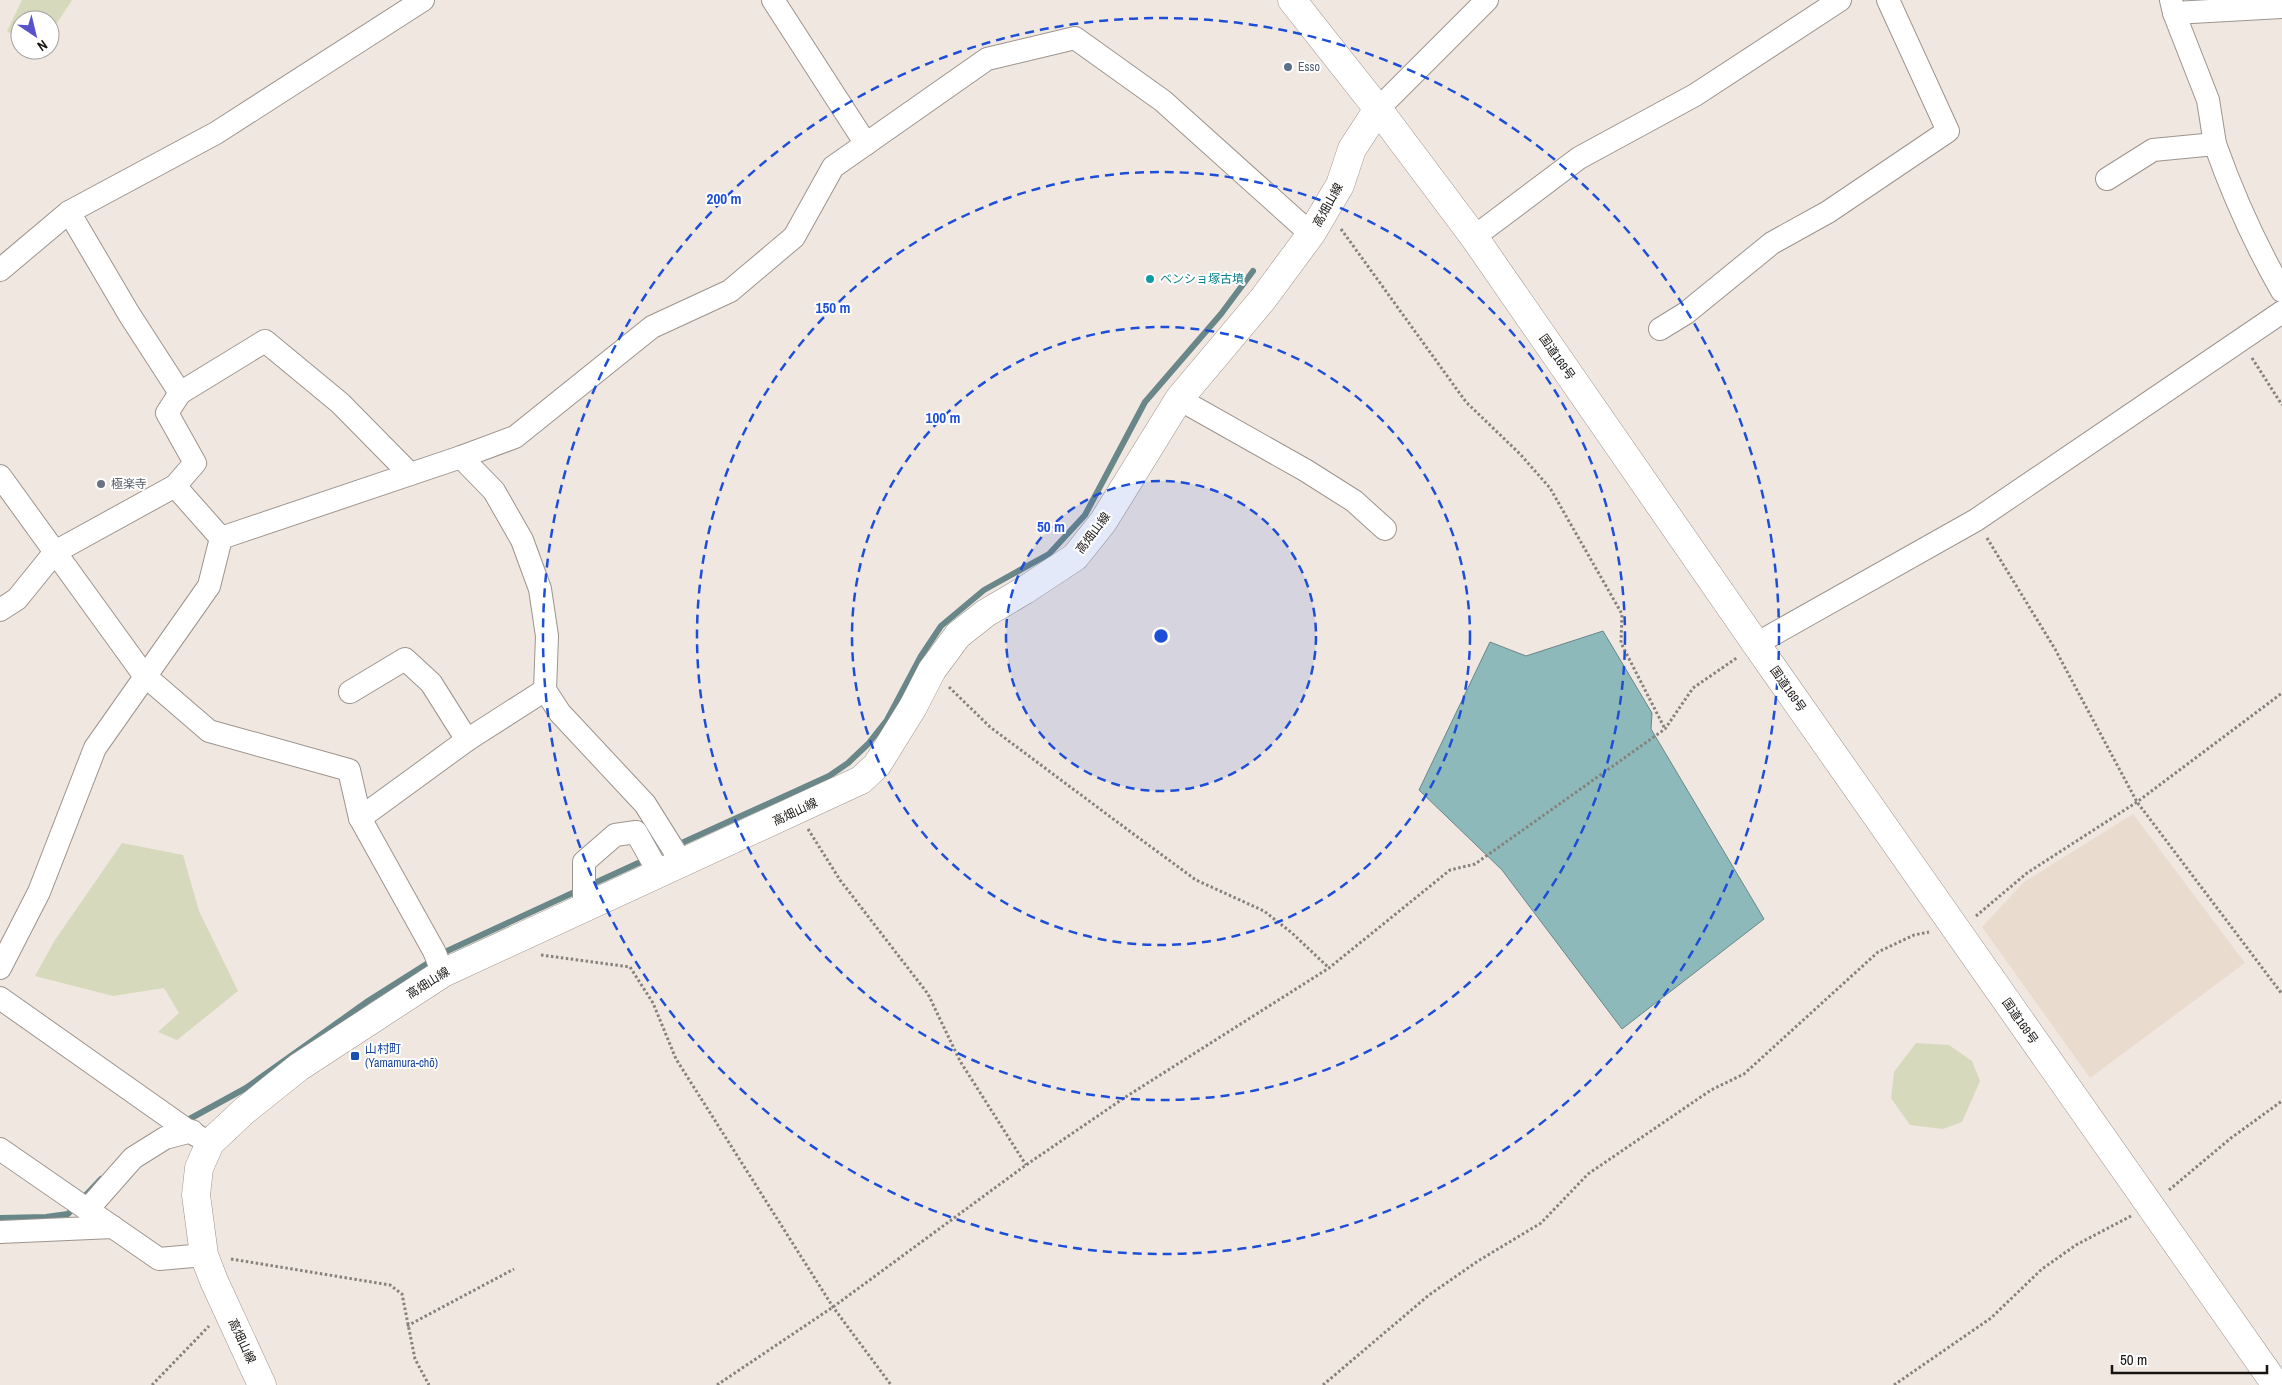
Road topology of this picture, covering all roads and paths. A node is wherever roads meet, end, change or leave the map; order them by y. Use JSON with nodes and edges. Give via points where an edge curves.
{"nodes":[{"id":1,"x":424,"y":0,"type":"edge"},
{"id":2,"x":773,"y":0,"type":"edge"},
{"id":3,"x":1292,"y":0,"type":"edge"},
{"id":4,"x":1487,"y":0,"type":"edge"},
{"id":5,"x":1840,"y":0,"type":"edge"},
{"id":6,"x":1888,"y":0,"type":"edge"},
{"id":7,"x":2172,"y":6,"type":"edge"},
{"id":8,"x":2282,"y":7,"type":"edge"},
{"id":9,"x":1378,"y":109,"type":"junction"},
{"id":10,"x":866,"y":144,"type":"junction"},
{"id":11,"x":2216,"y":144,"type":"junction"},
{"id":12,"x":2107,"y":179,"type":"dead end"},
{"id":13,"x":1327,"y":210,"type":"junction"},
{"id":14,"x":69,"y":212,"type":"junction"},
{"id":15,"x":1311,"y":234,"type":"junction"},
{"id":16,"x":1474,"y":237,"type":"junction"},
{"id":17,"x":0,"y":270,"type":"edge"},
{"id":18,"x":2282,"y":291,"type":"edge"},
{"id":19,"x":2282,"y":312,"type":"edge"},
{"id":20,"x":1660,"y":329,"type":"dead end"},
{"id":21,"x":2241,"y":340,"type":"junction"},
{"id":22,"x":180,"y":393,"type":"junction"},
{"id":23,"x":1179,"y":399,"type":"junction"},
{"id":24,"x":2282,"y":405,"type":"edge"},
{"id":25,"x":461,"y":458,"type":"junction"},
{"id":26,"x":410,"y":474,"type":"junction"},
{"id":27,"x":0,"y":476,"type":"edge"},
{"id":28,"x":175,"y":486,"type":"junction"},
{"id":29,"x":1976,"y":520,"type":"junction"},
{"id":30,"x":1385,"y":529,"type":"dead end"},
{"id":31,"x":221,"y":538,"type":"junction"},
{"id":32,"x":55,"y":552,"type":"junction"},
{"id":33,"x":0,"y":610,"type":"edge"},
{"id":34,"x":1756,"y":644,"type":"junction"},
{"id":35,"x":932,"y":670,"type":"junction"},
{"id":36,"x":144,"y":676,"type":"junction"},
{"id":37,"x":545,"y":690,"type":"junction"},
{"id":38,"x":350,"y":692,"type":"dead end"},
{"id":39,"x":2282,"y":693,"type":"edge"},
{"id":40,"x":1665,"y":729,"type":"junction"},
{"id":41,"x":467,"y":740,"type":"junction"},
{"id":42,"x":2136,"y":802,"type":"junction"},
{"id":43,"x":797,"y":811,"type":"junction"},
{"id":44,"x":360,"y":818,"type":"junction"},
{"id":45,"x":670,"y":868,"type":"junction"},
{"id":46,"x":584,"y":907,"type":"junction"},
{"id":47,"x":1956,"y":929,"type":"junction"},
{"id":48,"x":519,"y":936,"type":"junction"},
{"id":49,"x":439,"y":962,"type":"junction"},
{"id":50,"x":0,"y":968,"type":"edge"},
{"id":51,"x":1329,"y":968,"type":"junction"},
{"id":52,"x":2282,"y":994,"type":"edge"},
{"id":53,"x":0,"y":998,"type":"edge"},
{"id":54,"x":2282,"y":1101,"type":"edge"},
{"id":55,"x":196,"y":1134,"type":"junction"},
{"id":56,"x":0,"y":1149,"type":"edge"},
{"id":57,"x":1026,"y":1165,"type":"junction"},
{"id":58,"x":80,"y":1204,"type":"junction"},
{"id":59,"x":2149,"y":1206,"type":"junction"},
{"id":60,"x":113,"y":1227,"type":"junction"},
{"id":61,"x":0,"y":1232,"type":"edge"},
{"id":62,"x":204,"y":1255,"type":"junction"},
{"id":63,"x":514,"y":1270,"type":"dead end"},
{"id":64,"x":226,"y":1307,"type":"junction"},
{"id":65,"x":833,"y":1307,"type":"junction"},
{"id":66,"x":407,"y":1326,"type":"junction"},
{"id":67,"x":152,"y":1385,"type":"edge"},
{"id":68,"x":262,"y":1385,"type":"edge"},
{"id":69,"x":429,"y":1385,"type":"edge"},
{"id":70,"x":717,"y":1385,"type":"edge"},
{"id":71,"x":891,"y":1385,"type":"edge"},
{"id":72,"x":1323,"y":1385,"type":"edge"},
{"id":73,"x":1894,"y":1385,"type":"edge"},
{"id":74,"x":2276,"y":1385,"type":"edge"}],
"edges":[{"from":1,"to":14,"type":"street","via":[[216,133]]},
{"from":2,"to":10,"type":"street"},
{"from":3,"to":9,"type":"main road","name":"国道169号"},
{"from":4,"to":9,"type":"street"},
{"from":5,"to":16,"type":"street","via":[[1695,96],[1579,158]]},
{"from":6,"to":20,"type":"street","via":[[1948,131],[1828,212],[1772,243],[1686,313]]},
{"from":7,"to":8,"type":"street"},
{"from":7,"to":11,"type":"street","via":[[2208,100]]},
{"from":9,"to":13,"type":"main road","name":"高畑山線","via":[[1352,149],[1340,185]]},
{"from":9,"to":16,"type":"main road","name":"国道169号"},
{"from":10,"to":15,"type":"street","via":[[987,59],[1075,38],[1163,101]]},
{"from":10,"to":25,"type":"street","via":[[833,167],[794,237],[730,291],[652,327],[516,437]]},
{"from":11,"to":12,"type":"street","via":[[2153,150]]},
{"from":11,"to":18,"type":"street","via":[[2229,183],[2262,256]]},
{"from":13,"to":15,"type":"main road","name":"高畑山線"},
{"from":13,"to":40,"type":"path","via":[[1466,402],[1550,488],[1622,614],[1621,643]]},
{"from":14,"to":17,"type":"street"},
{"from":14,"to":22,"type":"street"},
{"from":15,"to":23,"type":"main road","name":"高畑山線","via":[[1263,299]]},
{"from":16,"to":34,"type":"main road","name":"国道169号"},
{"from":19,"to":21,"type":"street"},
{"from":21,"to":24,"type":"path"},
{"from":21,"to":29,"type":"street"},
{"from":22,"to":26,"type":"street","via":[[265,341],[340,403]]},
{"from":22,"to":28,"type":"street","via":[[167,414],[195,463]]},
{"from":23,"to":30,"type":"street","via":[[1305,470],[1346,496]]},
{"from":23,"to":35,"type":"main road","name":"高畑山線","via":[[1103,522],[1075,557],[986,613],[958,635]]},
{"from":25,"to":26,"type":"street"},
{"from":25,"to":37,"type":"street","via":[[494,491],[522,540],[540,589],[547,636]]},
{"from":26,"to":31,"type":"street"},
{"from":27,"to":32,"type":"street"},
{"from":28,"to":31,"type":"street"},
{"from":28,"to":32,"type":"street"},
{"from":29,"to":34,"type":"street"},
{"from":29,"to":42,"type":"path","via":[[2055,649]]},
{"from":31,"to":36,"type":"street","via":[[209,586]]},
{"from":32,"to":33,"type":"street","via":[[17,599]]},
{"from":32,"to":36,"type":"street"},
{"from":34,"to":40,"type":"path","via":[[1693,688]]},
{"from":34,"to":47,"type":"main road","name":"国道169号"},
{"from":35,"to":43,"type":"main road","name":"高畑山線","via":[[914,707],[877,765],[861,780]]},
{"from":35,"to":51,"type":"path","via":[[998,733],[1196,880],[1264,911]]},
{"from":36,"to":44,"type":"street","via":[[208,731],[349,770]]},
{"from":36,"to":50,"type":"street","via":[[95,748],[39,892]]},
{"from":37,"to":41,"type":"street"},
{"from":37,"to":45,"type":"street","via":[[560,713],[645,804]]},
{"from":38,"to":41,"type":"street","via":[[405,659],[431,684]]},
{"from":39,"to":42,"type":"path"},
{"from":40,"to":51,"type":"path","via":[[1475,864],[1450,870]]},
{"from":41,"to":44,"type":"street"},
{"from":42,"to":47,"type":"path","via":[[2026,873]]},
{"from":42,"to":52,"type":"path"},
{"from":43,"to":45,"type":"main road","name":"高畑山線"},
{"from":43,"to":57,"type":"path","via":[[840,880],[928,994],[960,1061]]},
{"from":44,"to":49,"type":"street"},
{"from":45,"to":46,"type":"main road","name":"高畑山線"},
{"from":45,"to":46,"type":"street","via":[[636,832],[615,835],[584,862]]},
{"from":46,"to":48,"type":"main road","name":"高畑山線"},
{"from":47,"to":59,"type":"main road","name":"国道169号"},
{"from":47,"to":72,"type":"path","via":[[1914,935],[1878,952],[1744,1074],[1711,1090],[1588,1174],[1541,1223],[1429,1295]]},
{"from":48,"to":49,"type":"main road","name":"高畑山線"},
{"from":48,"to":65,"type":"path","via":[[539,955],[630,966],[653,1003],[676,1059]]},
{"from":49,"to":55,"type":"main road","name":"高畑山線","via":[[244,1111]]},
{"from":51,"to":57,"type":"path","via":[[1124,1098]]},
{"from":53,"to":55,"type":"street"},
{"from":54,"to":59,"type":"path","via":[[2231,1138]]},
{"from":55,"to":58,"type":"street","via":[[165,1138],[132,1158]]},
{"from":55,"to":62,"type":"main road","name":"高畑山線","via":[[199,1168],[196,1195]]},
{"from":56,"to":58,"type":"street"},
{"from":57,"to":65,"type":"path"},
{"from":58,"to":60,"type":"street"},
{"from":59,"to":73,"type":"path","via":[[2076,1244],[2042,1269],[1991,1318]]},
{"from":59,"to":74,"type":"main road","name":"国道169号"},
{"from":60,"to":61,"type":"street"},
{"from":60,"to":62,"type":"street","via":[[159,1259]]},
{"from":62,"to":64,"type":"main road","name":"高畑山線"},
{"from":62,"to":66,"type":"path","via":[[390,1285],[402,1294]]},
{"from":63,"to":66,"type":"path"},
{"from":64,"to":67,"type":"path"},
{"from":64,"to":68,"type":"main road","name":"高畑山線"},
{"from":65,"to":70,"type":"path"},
{"from":65,"to":71,"type":"path"},
{"from":66,"to":69,"type":"path","via":[[414,1359]]}]}
